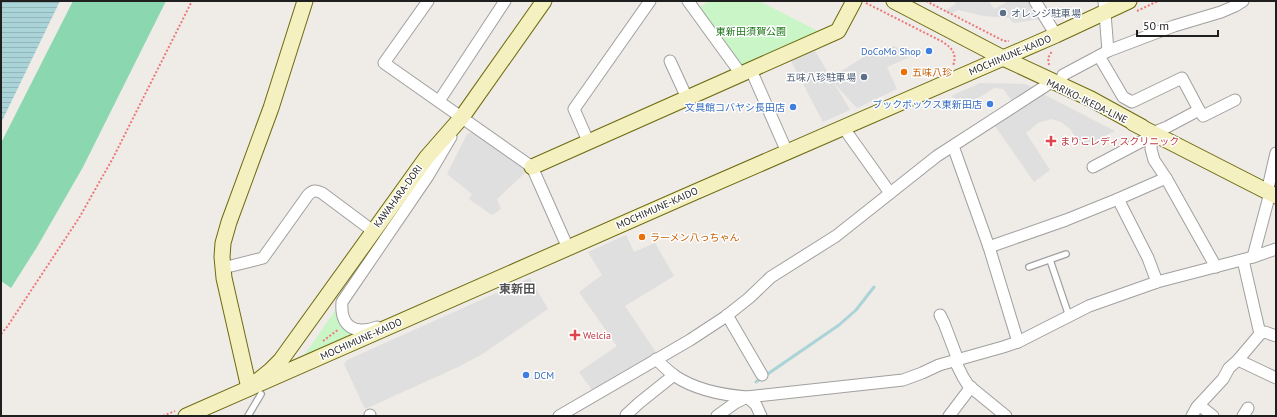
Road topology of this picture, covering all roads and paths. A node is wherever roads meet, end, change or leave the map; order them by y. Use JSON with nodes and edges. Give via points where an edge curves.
{"nodes":[{"id":1,"x":192,"y":1,"type":"edge"},
{"id":2,"x":305,"y":1,"type":"edge"},
{"id":3,"x":428,"y":1,"type":"edge"},
{"id":4,"x":505,"y":1,"type":"edge"},
{"id":5,"x":544,"y":1,"type":"edge"},
{"id":6,"x":650,"y":1,"type":"edge"},
{"id":7,"x":688,"y":1,"type":"edge"},
{"id":8,"x":854,"y":1,"type":"edge"},
{"id":9,"x":863,"y":1,"type":"edge"},
{"id":10,"x":894,"y":1,"type":"edge"},
{"id":11,"x":926,"y":1,"type":"edge"},
{"id":12,"x":1036,"y":1,"type":"edge"},
{"id":13,"x":1129,"y":1,"type":"edge"},
{"id":14,"x":1243,"y":1,"type":"edge"},
{"id":15,"x":1105,"y":7,"type":"edge"},
{"id":16,"x":1056,"y":35,"type":"junction"},
{"id":17,"x":1014,"y":40,"type":"dead end"},
{"id":18,"x":1104,"y":53,"type":"junction"},
{"id":19,"x":1003,"y":58,"type":"junction"},
{"id":20,"x":670,"y":61,"type":"dead end"},
{"id":21,"x":952,"y":69,"type":"dead end"},
{"id":22,"x":746,"y":72,"type":"junction"},
{"id":23,"x":1055,"y":84,"type":"junction"},
{"id":24,"x":687,"y":98,"type":"junction"},
{"id":25,"x":1235,"y":100,"type":"dead end"},
{"id":26,"x":439,"y":101,"type":"junction"},
{"id":27,"x":1199,"y":110,"type":"junction"},
{"id":28,"x":462,"y":117,"type":"junction"},
{"id":29,"x":843,"y":127,"type":"junction"},
{"id":30,"x":1147,"y":130,"type":"junction"},
{"id":31,"x":588,"y":142,"type":"junction"},
{"id":32,"x":953,"y":146,"type":"junction"},
{"id":33,"x":787,"y":152,"type":"junction"},
{"id":34,"x":1276,"y":153,"type":"edge"},
{"id":35,"x":532,"y":167,"type":"junction"},
{"id":36,"x":1093,"y":167,"type":"dead end"},
{"id":37,"x":1166,"y":178,"type":"junction"},
{"id":38,"x":890,"y":193,"type":"junction"},
{"id":39,"x":1273,"y":194,"type":"edge"},
{"id":40,"x":1118,"y":199,"type":"junction"},
{"id":41,"x":373,"y":231,"type":"junction"},
{"id":42,"x":989,"y":247,"type":"junction"},
{"id":43,"x":568,"y":248,"type":"junction"},
{"id":44,"x":1276,"y":249,"type":"edge"},
{"id":45,"x":1066,"y":254,"type":"dead end"},
{"id":46,"x":1248,"y":258,"type":"junction"},
{"id":47,"x":1050,"y":260,"type":"junction"},
{"id":48,"x":1216,"y":267,"type":"junction"},
{"id":49,"x":223,"y":268,"type":"junction"},
{"id":50,"x":1029,"y":268,"type":"dead end"},
{"id":51,"x":1157,"y":282,"type":"junction"},
{"id":52,"x":472,"y":290,"type":"junction"},
{"id":53,"x":727,"y":315,"type":"junction"},
{"id":54,"x":940,"y":315,"type":"dead end"},
{"id":55,"x":1069,"y":316,"type":"junction"},
{"id":56,"x":347,"y":323,"type":"junction"},
{"id":57,"x":1,"y":334,"type":"edge"},
{"id":58,"x":1260,"y":334,"type":"junction"},
{"id":59,"x":1276,"y":336,"type":"edge"},
{"id":60,"x":322,"y":342,"type":"dead end"},
{"id":61,"x":1018,"y":342,"type":"junction"},
{"id":62,"x":656,"y":359,"type":"junction"},
{"id":63,"x":957,"y":360,"type":"junction"},
{"id":64,"x":1238,"y":360,"type":"junction"},
{"id":65,"x":674,"y":375,"type":"junction"},
{"id":66,"x":762,"y":375,"type":"dead end"},
{"id":67,"x":1276,"y":378,"type":"edge"},
{"id":68,"x":971,"y":387,"type":"junction"},
{"id":69,"x":255,"y":391,"type":"junction"},
{"id":70,"x":747,"y":397,"type":"junction"},
{"id":71,"x":1199,"y":405,"type":"junction"},
{"id":72,"x":626,"y":415,"type":"dead end"},
{"id":73,"x":186,"y":416,"type":"edge"},
{"id":74,"x":248,"y":416,"type":"edge"},
{"id":75,"x":559,"y":416,"type":"edge"},
{"id":76,"x":717,"y":416,"type":"edge"},
{"id":77,"x":761,"y":416,"type":"edge"},
{"id":78,"x":949,"y":416,"type":"edge"},
{"id":79,"x":1006,"y":416,"type":"edge"},
{"id":80,"x":1192,"y":416,"type":"edge"},
{"id":81,"x":1213,"y":416,"type":"edge"}],
"edges":[{"from":1,"to":57,"type":"path","via":[[113,158],[79,218]]},
{"from":2,"to":49,"type":"street","via":[[271,108],[229,222],[223,243]]},
{"from":3,"to":26,"type":"street","via":[[384,63]]},
{"from":4,"to":26,"type":"street"},
{"from":5,"to":28,"type":"street","name":"KAWAHARA-DORI"},
{"from":6,"to":31,"type":"street","via":[[574,109]]},
{"from":7,"to":22,"type":"street"},
{"from":8,"to":22,"type":"street","via":[[838,31]]},
{"from":9,"to":21,"type":"path","via":[[950,47],[955,57]]},
{"from":10,"to":19,"type":"street","name":"MARIKO-IKEDA-LINE"},
{"from":11,"to":17,"type":"path","via":[[1004,41]]},
{"from":12,"to":16,"type":"street"},
{"from":13,"to":15,"type":"street","name":"MOCHIMUNE-KAIDO"},
{"from":14,"to":18,"type":"street","via":[[1221,12],[1174,26]]},
{"from":15,"to":16,"type":"street","name":"MOCHIMUNE-KAIDO"},
{"from":15,"to":18,"type":"street"},
{"from":16,"to":19,"type":"street","name":"MOCHIMUNE-KAIDO"},
{"from":18,"to":23,"type":"street","via":[[1063,75]]},
{"from":18,"to":27,"type":"street","via":[[1123,97],[1132,102],[1182,78]]},
{"from":19,"to":23,"type":"street","name":"MARIKO-IKEDA-LINE"},
{"from":19,"to":29,"type":"street","name":"MOCHIMUNE-KAIDO"},
{"from":20,"to":24,"type":"street"},
{"from":22,"to":24,"type":"street"},
{"from":22,"to":33,"type":"street"},
{"from":23,"to":30,"type":"street","name":"MARIKO-IKEDA-LINE","via":[[1091,99]]},
{"from":23,"to":32,"type":"street"},
{"from":24,"to":31,"type":"street"},
{"from":25,"to":27,"type":"street","via":[[1203,116]]},
{"from":26,"to":28,"type":"street"},
{"from":27,"to":30,"type":"street","via":[[1167,126]]},
{"from":28,"to":35,"type":"street"},
{"from":28,"to":41,"type":"street","name":"KAWAHARA-DORI","via":[[427,157]]},
{"from":28,"to":56,"type":"street","via":[[428,176],[342,302],[343,316]]},
{"from":29,"to":33,"type":"street","name":"MOCHIMUNE-KAIDO"},
{"from":29,"to":38,"type":"street"},
{"from":30,"to":36,"type":"street","via":[[1148,138]]},
{"from":30,"to":37,"type":"street","via":[[1154,160]]},
{"from":30,"to":39,"type":"street","name":"MARIKO-IKEDA-LINE"},
{"from":31,"to":35,"type":"street"},
{"from":32,"to":38,"type":"street"},
{"from":32,"to":42,"type":"street"},
{"from":33,"to":43,"type":"street","name":"MOCHIMUNE-KAIDO"},
{"from":34,"to":39,"type":"street"},
{"from":35,"to":43,"type":"street"},
{"from":37,"to":40,"type":"street"},
{"from":37,"to":48,"type":"street"},
{"from":38,"to":53,"type":"street","via":[[836,236],[771,277]]},
{"from":39,"to":46,"type":"street"},
{"from":40,"to":42,"type":"street"},
{"from":40,"to":51,"type":"street","via":[[1148,258]]},
{"from":41,"to":49,"type":"street","via":[[318,191],[314,191],[308,195],[263,258]]},
{"from":41,"to":69,"type":"street","name":"KAWAHARA-DORI"},
{"from":42,"to":61,"type":"street"},
{"from":43,"to":52,"type":"street","name":"MOCHIMUNE-KAIDO"},
{"from":44,"to":46,"type":"street"},
{"from":45,"to":47,"type":"lane"},
{"from":46,"to":48,"type":"street"},
{"from":46,"to":58,"type":"street"},
{"from":47,"to":50,"type":"lane"},
{"from":47,"to":55,"type":"lane"},
{"from":48,"to":51,"type":"street"},
{"from":49,"to":69,"type":"street"},
{"from":51,"to":55,"type":"street","via":[[1089,306]]},
{"from":52,"to":56,"type":"street","via":[[437,299],[366,330],[356,330]]},
{"from":52,"to":69,"type":"street","name":"MOCHIMUNE-KAIDO"},
{"from":53,"to":62,"type":"street"},
{"from":53,"to":66,"type":"street"},
{"from":54,"to":63,"type":"street"},
{"from":55,"to":61,"type":"street"},
{"from":56,"to":60,"type":"path"},
{"from":58,"to":59,"type":"street","via":[[1265,332]]},
{"from":58,"to":64,"type":"street"},
{"from":61,"to":63,"type":"street"},
{"from":62,"to":65,"type":"street"},
{"from":62,"to":75,"type":"street"},
{"from":63,"to":68,"type":"street","via":[[963,377]]},
{"from":63,"to":70,"type":"street","via":[[903,380]]},
{"from":64,"to":67,"type":"street"},
{"from":64,"to":71,"type":"street"},
{"from":65,"to":70,"type":"street","via":[[702,389]]},
{"from":65,"to":72,"type":"street"},
{"from":68,"to":78,"type":"street"},
{"from":68,"to":79,"type":"street"},
{"from":69,"to":73,"type":"street","name":"MOCHIMUNE-KAIDO"},
{"from":69,"to":74,"type":"lane"},
{"from":70,"to":76,"type":"street"},
{"from":70,"to":77,"type":"street","via":[[756,405]]},
{"from":71,"to":80,"type":"street"},
{"from":71,"to":81,"type":"street"}]}
